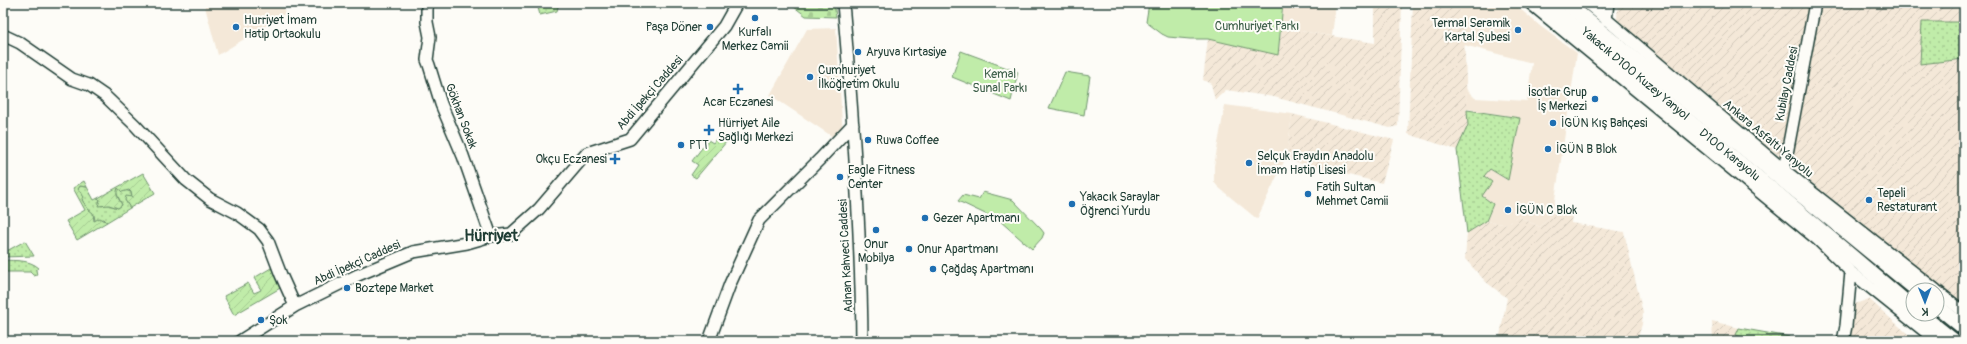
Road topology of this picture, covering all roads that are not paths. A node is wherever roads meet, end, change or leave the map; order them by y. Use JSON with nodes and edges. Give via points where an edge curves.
{"nodes":[{"id":1,"x":427,"y":3,"type":"edge"},
{"id":2,"x":737,"y":3,"type":"edge"},
{"id":3,"x":843,"y":3,"type":"edge"},
{"id":4,"x":1530,"y":3,"type":"edge"},
{"id":5,"x":1545,"y":3,"type":"edge"},
{"id":6,"x":1566,"y":3,"type":"edge"},
{"id":7,"x":1587,"y":3,"type":"edge"},
{"id":8,"x":1608,"y":3,"type":"edge"},
{"id":9,"x":1815,"y":3,"type":"edge"},
{"id":10,"x":1606,"y":20,"type":"junction"},
{"id":11,"x":3,"y":35,"type":"edge"},
{"id":12,"x":853,"y":124,"type":"junction"},
{"id":13,"x":1779,"y":166,"type":"junction"},
{"id":14,"x":1818,"y":209,"type":"junction"},
{"id":15,"x":491,"y":236,"type":"junction"},
{"id":16,"x":1818,"y":240,"type":"junction"},
{"id":17,"x":1851,"y":272,"type":"junction"},
{"id":18,"x":1907,"y":282,"type":"edge"},
{"id":19,"x":1926,"y":282,"type":"edge"},
{"id":20,"x":1945,"y":297,"type":"edge"},
{"id":21,"x":1905,"y":301,"type":"edge"},
{"id":22,"x":1905,"y":302,"type":"edge"},
{"id":23,"x":295,"y":306,"type":"junction"},
{"id":24,"x":1964,"y":312,"type":"edge"},
{"id":25,"x":1945,"y":313,"type":"edge"},
{"id":26,"x":1930,"y":322,"type":"edge"},
{"id":27,"x":1964,"y":328,"type":"edge"},
{"id":28,"x":240,"y":341,"type":"edge"},
{"id":29,"x":709,"y":341,"type":"edge"},
{"id":30,"x":862,"y":341,"type":"edge"},
{"id":31,"x":1843,"y":341,"type":"edge"},
{"id":32,"x":1937,"y":341,"type":"edge"},
{"id":33,"x":1954,"y":341,"type":"edge"}],
"edges":[{"from":1,"to":15,"type":"street","name":"Gökhan Sokak","via":[[429,65]]},
{"from":2,"to":15,"type":"street","name":"Abdi İpekçi Caddesi","via":[[724,26],[630,139],[587,153],[539,209],[511,234]]},
{"from":3,"to":12,"type":"street","name":"Adnan Kahveci Caddesi"},
{"from":4,"to":16,"type":"street","name":"Yakacık D100 Kuzey Yanyol"},
{"from":5,"to":21,"type":"highway","name":"D100 Karayolu"},
{"from":6,"to":14,"type":"highway","name":"D100 Karayolu"},
{"from":7,"to":10,"type":"street","name":"Ankara Asfaltı Yanyolu"},
{"from":8,"to":10,"type":"street"},
{"from":9,"to":13,"type":"street","name":"Kubilay Caddesi"},
{"from":10,"to":13,"type":"street","name":"Ankara Asfaltı Yanyolu"},
{"from":11,"to":23,"type":"street","via":[[105,96],[186,180],[210,199],[237,213],[259,230],[268,241]]},
{"from":12,"to":29,"type":"street","via":[[759,220],[730,284]]},
{"from":12,"to":30,"type":"street","name":"Adnan Kahveci Caddesi"},
{"from":13,"to":14,"type":"highway"},
{"from":13,"to":19,"type":"street","name":"Ankara Asfaltı Yanyolu"},
{"from":14,"to":18,"type":"highway","name":"D100 Karayolu"},
{"from":15,"to":23,"type":"street","name":"Abdi İpekçi Caddesi","via":[[412,252]]},
{"from":16,"to":17,"type":"street"},
{"from":16,"to":22,"type":"highway"},
{"from":17,"to":31,"type":"street"},
{"from":17,"to":32,"type":"street"},
{"from":20,"to":24,"type":"street","name":"Ankara Asfaltı Yanyolu"},
{"from":23,"to":28,"type":"street","name":"Abdi İpekçi Caddesi"},
{"from":25,"to":27,"type":"highway"},
{"from":26,"to":33,"type":"highway"}]}
